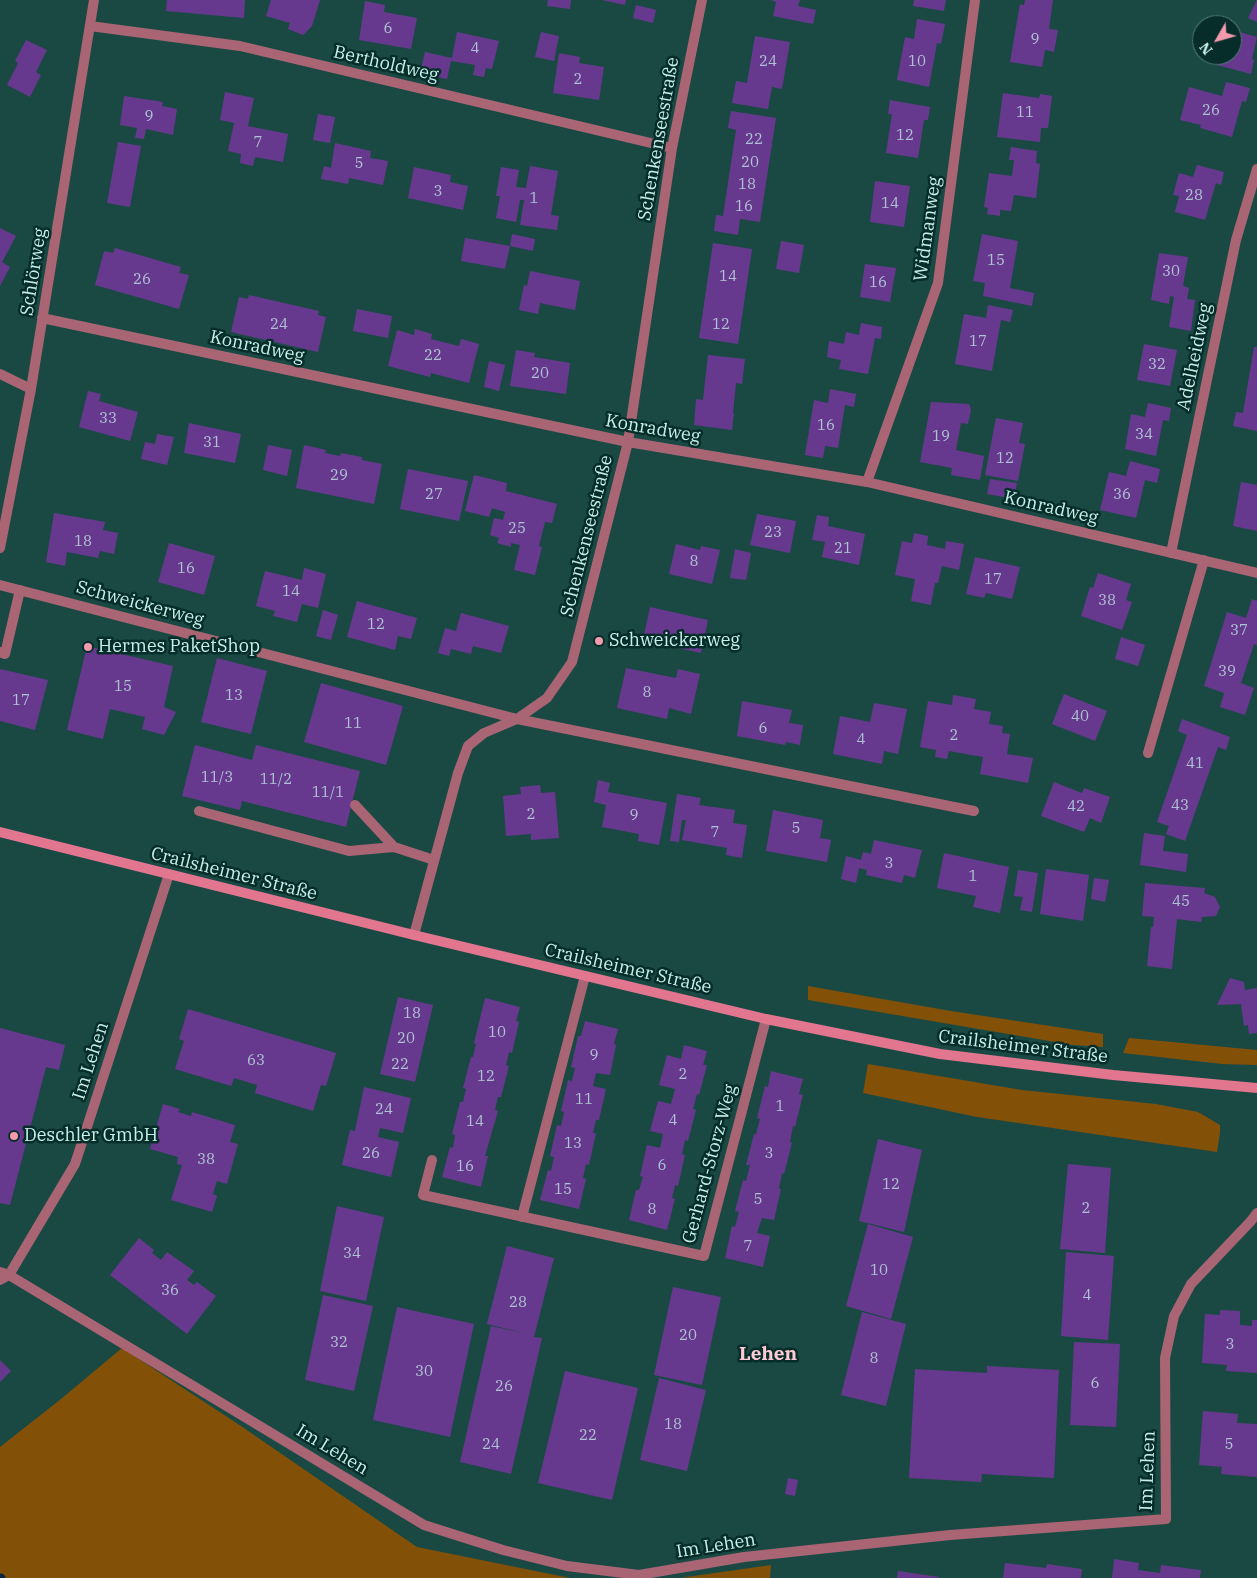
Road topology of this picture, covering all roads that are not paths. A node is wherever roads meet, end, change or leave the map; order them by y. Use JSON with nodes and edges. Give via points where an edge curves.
{"nodes":[{"id":1,"x":94,"y":0,"type":"edge"},
{"id":2,"x":702,"y":0,"type":"edge"},
{"id":3,"x":975,"y":0,"type":"edge"},
{"id":4,"x":90,"y":26,"type":"junction"},
{"id":5,"x":672,"y":148,"type":"junction"},
{"id":6,"x":1257,"y":170,"type":"edge"},
{"id":7,"x":42,"y":318,"type":"junction"},
{"id":8,"x":0,"y":374,"type":"edge"},
{"id":9,"x":31,"y":389,"type":"junction"},
{"id":10,"x":628,"y":442,"type":"junction"},
{"id":11,"x":867,"y":482,"type":"junction"},
{"id":12,"x":0,"y":548,"type":"edge"},
{"id":13,"x":1171,"y":553,"type":"junction"},
{"id":14,"x":1204,"y":560,"type":"junction"},
{"id":15,"x":1257,"y":573,"type":"edge"},
{"id":16,"x":0,"y":585,"type":"edge"},
{"id":17,"x":20,"y":590,"type":"junction"},
{"id":18,"x":0,"y":652,"type":"edge"},
{"id":19,"x":517,"y":720,"type":"junction"},
{"id":20,"x":1148,"y":753,"type":"dead end"},
{"id":21,"x":355,"y":805,"type":"dead end"},
{"id":22,"x":199,"y":811,"type":"dead end"},
{"id":23,"x":974,"y":811,"type":"dead end"},
{"id":24,"x":0,"y":832,"type":"edge"},
{"id":25,"x":394,"y":847,"type":"junction"},
{"id":26,"x":434,"y":860,"type":"junction"},
{"id":27,"x":169,"y":874,"type":"junction"},
{"id":28,"x":414,"y":935,"type":"junction"},
{"id":29,"x":584,"y":976,"type":"junction"},
{"id":30,"x":766,"y":1019,"type":"junction"},
{"id":31,"x":1257,"y":1088,"type":"edge"},
{"id":32,"x":432,"y":1160,"type":"dead end"},
{"id":33,"x":1257,"y":1212,"type":"edge"},
{"id":34,"x":522,"y":1217,"type":"junction"},
{"id":35,"x":3,"y":1276,"type":"edge"}],
"edges":[{"from":1,"to":4,"type":"street","name":"Schlörweg"},
{"from":2,"to":5,"type":"street","name":"Schenkenseestraße"},
{"from":3,"to":11,"type":"street","name":"Widmanweg","via":[[938,283]]},
{"from":4,"to":5,"type":"street","name":"Bertholdweg","via":[[240,46]]},
{"from":4,"to":7,"type":"street","name":"Schlörweg"},
{"from":5,"to":10,"type":"street","name":"Schenkenseestraße"},
{"from":6,"to":13,"type":"street","name":"Adelheidweg","via":[[1236,240]]},
{"from":7,"to":9,"type":"street","name":"Schlörweg"},
{"from":7,"to":10,"type":"street","name":"Konradweg"},
{"from":8,"to":9,"type":"street"},
{"from":9,"to":12,"type":"street","name":"Schlörweg"},
{"from":10,"to":11,"type":"street","name":"Konradweg"},
{"from":10,"to":19,"type":"street","name":"Schenkenseestraße","via":[[572,662],[548,698]]},
{"from":11,"to":13,"type":"street","name":"Konradweg"},
{"from":13,"to":14,"type":"street","name":"Konradweg"},
{"from":14,"to":15,"type":"street","name":"Konradweg"},
{"from":14,"to":20,"type":"street"},
{"from":16,"to":17,"type":"street","name":"Schweickerweg"},
{"from":17,"to":18,"type":"street","via":[[5,654]]},
{"from":17,"to":19,"type":"street","name":"Schweickerweg"},
{"from":19,"to":23,"type":"street","name":"Schweickerweg"},
{"from":19,"to":26,"type":"street","name":"Schenkenseestraße","via":[[484,733],[468,746]]},
{"from":21,"to":25,"type":"street"},
{"from":22,"to":25,"type":"street","via":[[348,851]]},
{"from":24,"to":27,"type":"main road","name":"Crailsheimer Straße"},
{"from":25,"to":26,"type":"street"},
{"from":26,"to":28,"type":"street","name":"Schenkenseestraße"},
{"from":27,"to":28,"type":"main road","name":"Crailsheimer Straße"},
{"from":27,"to":35,"type":"street","name":"Im Lehen","via":[[75,1164]]},
{"from":28,"to":29,"type":"main road","name":"Crailsheimer Straße"},
{"from":29,"to":30,"type":"main road","name":"Crailsheimer Straße"},
{"from":29,"to":34,"type":"street"},
{"from":30,"to":31,"type":"main road","name":"Crailsheimer Straße","via":[[940,1054]]},
{"from":30,"to":34,"type":"street","name":"Gerhard-Storz-Weg","via":[[704,1256]]},
{"from":32,"to":34,"type":"street","name":"Gerhard-Storz-Weg","via":[[423,1195]]},
{"from":33,"to":35,"type":"street","name":"Im Lehen","via":[[1191,1284],[1174,1316],[1165,1358],[1166,1518],[950,1535],[744,1557],[639,1574],[567,1566],[424,1525]]}]}
